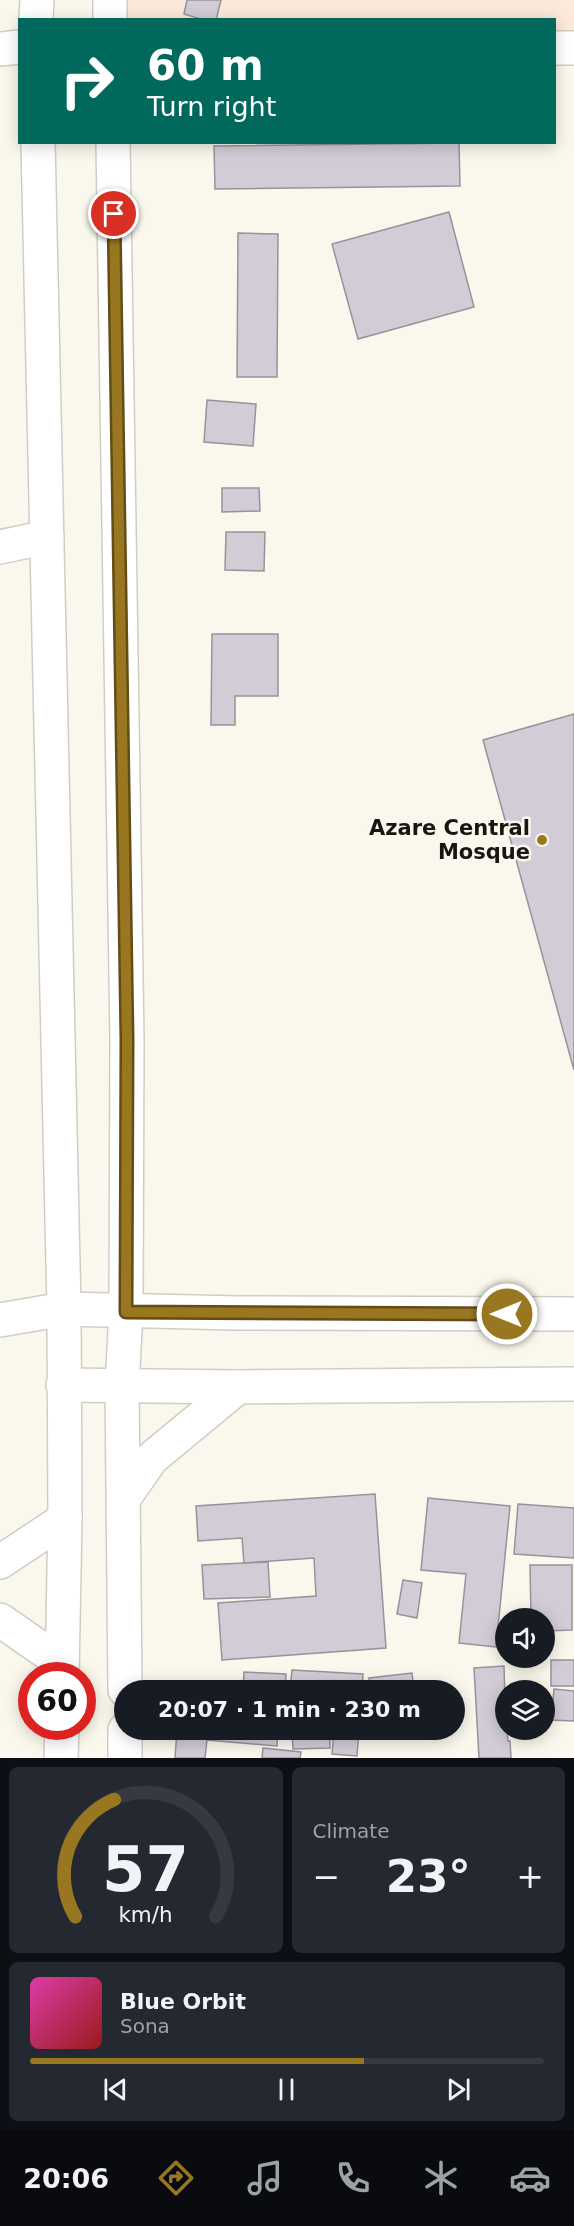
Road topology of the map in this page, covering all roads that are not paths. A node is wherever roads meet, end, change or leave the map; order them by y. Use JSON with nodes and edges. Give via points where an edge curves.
{"nodes":[{"id":1,"x":37,"y":0,"type":"edge"},
{"id":2,"x":110,"y":0,"type":"edge"},
{"id":3,"x":36,"y":18,"type":"edge"},
{"id":4,"x":110,"y":18,"type":"edge"},
{"id":5,"x":18,"y":47,"type":"edge"},
{"id":6,"x":556,"y":48,"type":"edge"},
{"id":7,"x":574,"y":48,"type":"edge"},
{"id":8,"x":0,"y":49,"type":"edge"},
{"id":9,"x":38,"y":144,"type":"edge"},
{"id":10,"x":113,"y":144,"type":"edge"},
{"id":11,"x":47,"y":537,"type":"junction"},
{"id":12,"x":0,"y":547,"type":"edge"},
{"id":13,"x":64,"y":1309,"type":"junction"},
{"id":14,"x":126,"y":1312,"type":"junction"},
{"id":15,"x":574,"y":1314,"type":"edge"},
{"id":16,"x":0,"y":1320,"type":"edge"},
{"id":17,"x":63,"y":1384,"type":"junction"},
{"id":18,"x":574,"y":1384,"type":"edge"},
{"id":19,"x":122,"y":1385,"type":"junction"},
{"id":20,"x":238,"y":1387,"type":"junction"},
{"id":21,"x":124,"y":1498,"type":"junction"},
{"id":22,"x":65,"y":1519,"type":"junction"},
{"id":23,"x":0,"y":1562,"type":"edge"},
{"id":24,"x":0,"y":1620,"type":"edge"},
{"id":25,"x":53,"y":1662,"type":"edge"},
{"id":26,"x":62,"y":1662,"type":"edge"},
{"id":27,"x":125,"y":1680,"type":"edge"},
{"id":28,"x":62,"y":1740,"type":"edge"},
{"id":29,"x":125,"y":1740,"type":"edge"},
{"id":30,"x":62,"y":1758,"type":"edge"},
{"id":31,"x":126,"y":1758,"type":"edge"}],
"edges":[{"from":1,"to":3,"type":"main road"},
{"from":2,"to":4,"type":"main road"},
{"from":5,"to":8,"type":"main road"},
{"from":6,"to":7,"type":"main road"},
{"from":9,"to":11,"type":"main road"},
{"from":10,"to":14,"type":"main road","via":[[127,1040]]},
{"from":11,"to":12,"type":"main road"},
{"from":11,"to":13,"type":"main road"},
{"from":13,"to":14,"type":"main road"},
{"from":13,"to":16,"type":"main road"},
{"from":13,"to":17,"type":"main road"},
{"from":14,"to":15,"type":"main road"},
{"from":14,"to":19,"type":"main road"},
{"from":17,"to":19,"type":"main road"},
{"from":17,"to":22,"type":"main road"},
{"from":18,"to":20,"type":"main road"},
{"from":19,"to":20,"type":"main road"},
{"from":19,"to":21,"type":"main road"},
{"from":20,"to":21,"type":"main road","via":[[153,1458]]},
{"from":21,"to":27,"type":"main road"},
{"from":22,"to":23,"type":"main road"},
{"from":22,"to":26,"type":"main road"},
{"from":24,"to":25,"type":"main road"},
{"from":28,"to":30,"type":"main road"},
{"from":29,"to":31,"type":"main road"}]}
